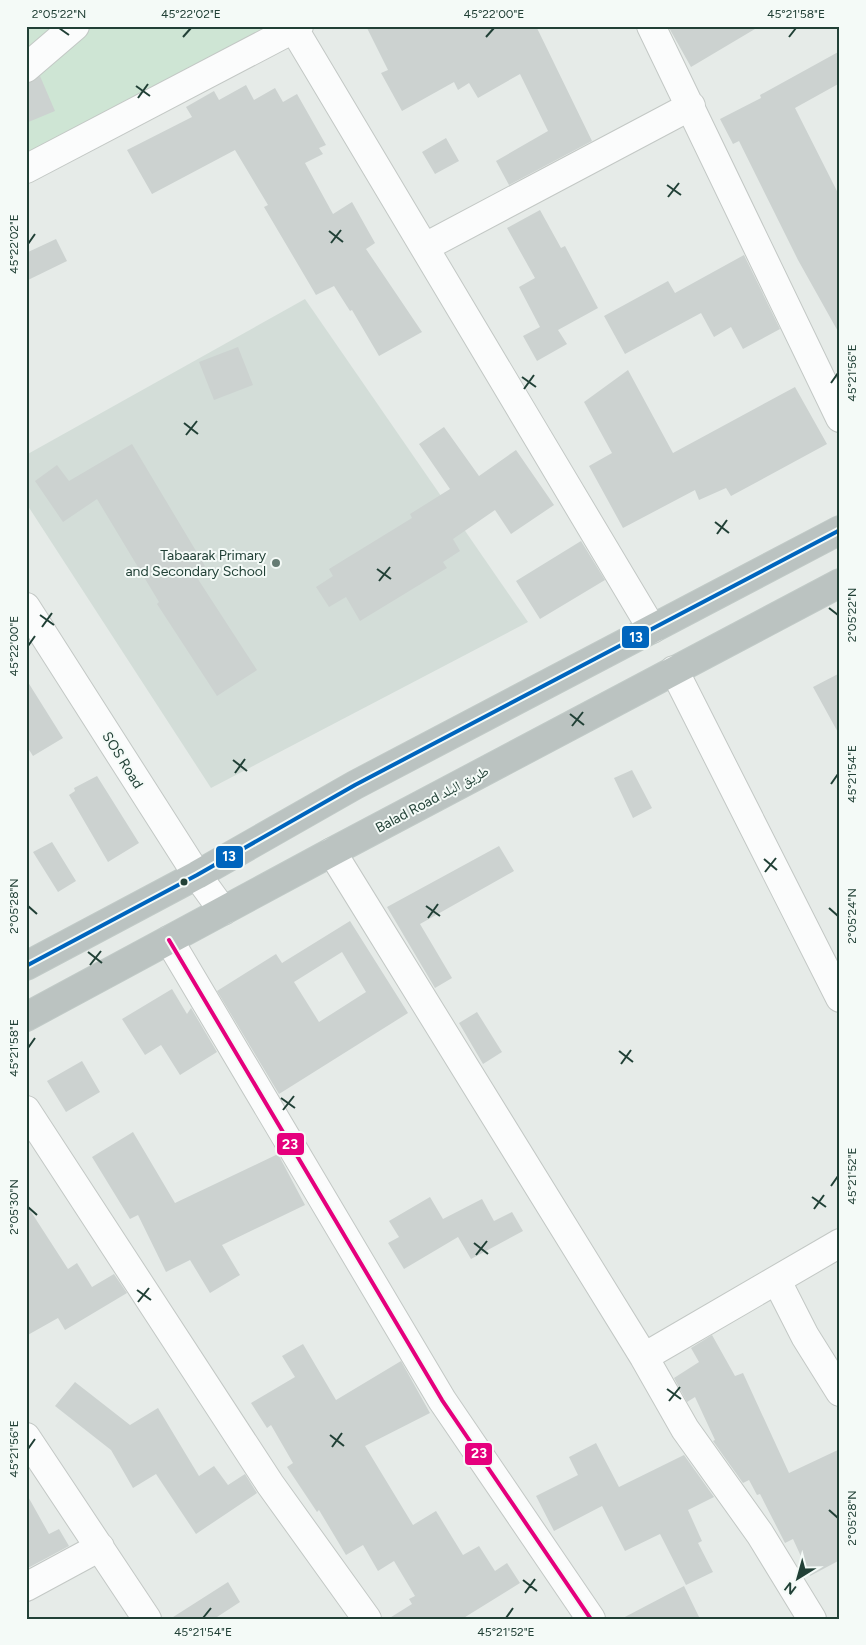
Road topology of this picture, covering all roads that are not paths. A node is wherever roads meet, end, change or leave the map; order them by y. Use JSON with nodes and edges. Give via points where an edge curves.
{"nodes":[{"id":1,"x":75,"y":26,"type":"edge"},
{"id":2,"x":651,"y":26,"type":"edge"},
{"id":3,"x":296,"y":28,"type":"edge"},
{"id":4,"x":26,"y":68,"type":"edge"},
{"id":5,"x":691,"y":106,"type":"junction"},
{"id":6,"x":26,"y":169,"type":"edge"},
{"id":7,"x":425,"y":247,"type":"junction"},
{"id":8,"x":840,"y":418,"type":"edge"},
{"id":9,"x":840,"y":530,"type":"edge"},
{"id":10,"x":840,"y":583,"type":"edge"},
{"id":11,"x":26,"y":607,"type":"edge"},
{"id":12,"x":652,"y":629,"type":"junction"},
{"id":13,"x":674,"y":670,"type":"junction"},
{"id":14,"x":332,"y":852,"type":"junction"},
{"id":15,"x":197,"y":875,"type":"junction"},
{"id":16,"x":222,"y":911,"type":"junction"},
{"id":17,"x":169,"y":940,"type":"junction"},
{"id":18,"x":26,"y":966,"type":"edge"},
{"id":19,"x":840,"y":998,"type":"edge"},
{"id":20,"x":26,"y":1016,"type":"edge"},
{"id":21,"x":26,"y":1110,"type":"edge"},
{"id":22,"x":840,"y":1243,"type":"edge"},
{"id":23,"x":777,"y":1281,"type":"junction"},
{"id":24,"x":644,"y":1357,"type":"junction"},
{"id":25,"x":840,"y":1392,"type":"edge"},
{"id":26,"x":26,"y":1437,"type":"edge"},
{"id":27,"x":100,"y":1547,"type":"junction"},
{"id":28,"x":26,"y":1587,"type":"edge"},
{"id":29,"x":147,"y":1619,"type":"edge"},
{"id":30,"x":367,"y":1619,"type":"edge"},
{"id":31,"x":591,"y":1619,"type":"edge"},
{"id":32,"x":812,"y":1619,"type":"edge"}],
"edges":[{"from":1,"to":4,"type":"street"},
{"from":2,"to":5,"type":"street"},
{"from":3,"to":6,"type":"street"},
{"from":3,"to":7,"type":"street"},
{"from":5,"to":7,"type":"street"},
{"from":5,"to":8,"type":"street"},
{"from":7,"to":12,"type":"street"},
{"from":9,"to":12,"type":"highway"},
{"from":10,"to":13,"type":"highway","name":"Balad Road طريق البلد"},
{"from":11,"to":15,"type":"street","name":"SOS Road"},
{"from":12,"to":15,"type":"highway","via":[[355,785]]},
{"from":13,"to":14,"type":"highway","name":"Balad Road طريق البلد"},
{"from":13,"to":19,"type":"street"},
{"from":14,"to":16,"type":"highway","name":"Balad Road طريق البلد"},
{"from":14,"to":24,"type":"street"},
{"from":15,"to":16,"type":"street","name":"SOS Road"},
{"from":15,"to":18,"type":"highway"},
{"from":16,"to":17,"type":"highway","name":"Balad Road طريق البلد"},
{"from":17,"to":20,"type":"highway","name":"Balad Road طريق البلد"},
{"from":17,"to":31,"type":"street","via":[[442,1400]]},
{"from":21,"to":30,"type":"street","via":[[270,1484]]},
{"from":22,"to":23,"type":"street"},
{"from":23,"to":24,"type":"street"},
{"from":23,"to":25,"type":"street","via":[[805,1336]]},
{"from":24,"to":32,"type":"street","via":[[684,1429],[760,1534]]},
{"from":26,"to":27,"type":"street"},
{"from":27,"to":28,"type":"street"},
{"from":27,"to":29,"type":"street"}]}
